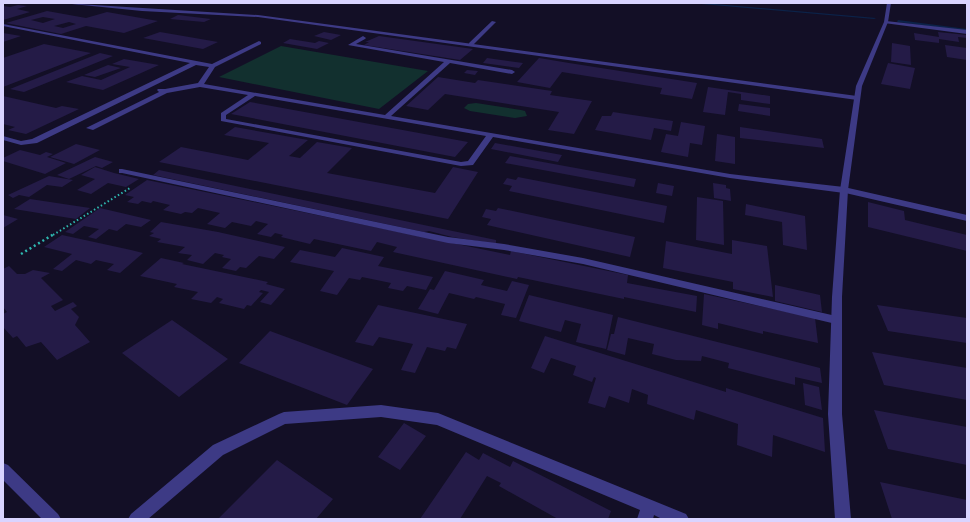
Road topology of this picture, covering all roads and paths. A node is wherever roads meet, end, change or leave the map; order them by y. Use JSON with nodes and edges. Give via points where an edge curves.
{"nodes":[{"id":1,"x":64,"y":3,"type":"edge"},
{"id":2,"x":889,"y":3,"type":"edge"},
{"id":3,"x":494,"y":22,"type":"dead end"},
{"id":4,"x":886,"y":22,"type":"junction"},
{"id":5,"x":3,"y":25,"type":"edge"},
{"id":6,"x":967,"y":32,"type":"edge"},
{"id":7,"x":363,"y":38,"type":"dead end"},
{"id":8,"x":259,"y":44,"type":"dead end"},
{"id":9,"x":471,"y":44,"type":"junction"},
{"id":10,"x":448,"y":62,"type":"junction"},
{"id":11,"x":195,"y":63,"type":"junction"},
{"id":12,"x":213,"y":66,"type":"junction"},
{"id":13,"x":512,"y":72,"type":"dead end"},
{"id":14,"x":200,"y":85,"type":"junction"},
{"id":15,"x":146,"y":88,"type":"junction"},
{"id":16,"x":165,"y":91,"type":"junction"},
{"id":17,"x":254,"y":94,"type":"junction"},
{"id":18,"x":857,"y":98,"type":"junction"},
{"id":19,"x":386,"y":117,"type":"junction"},
{"id":20,"x":90,"y":128,"type":"dead end"},
{"id":21,"x":490,"y":135,"type":"junction"},
{"id":22,"x":3,"y":138,"type":"edge"},
{"id":23,"x":122,"y":171,"type":"dead end"},
{"id":24,"x":148,"y":176,"type":"junction"},
{"id":25,"x":844,"y":190,"type":"junction"},
{"id":26,"x":967,"y":218,"type":"edge"},
{"id":27,"x":21,"y":254,"type":"dead end"},
{"id":28,"x":836,"y":320,"type":"junction"},
{"id":29,"x":3,"y":470,"type":"edge"},
{"id":30,"x":647,"y":512,"type":"edge"},
{"id":31,"x":53,"y":519,"type":"edge"},
{"id":32,"x":136,"y":519,"type":"edge"},
{"id":33,"x":681,"y":519,"type":"edge"},
{"id":34,"x":843,"y":519,"type":"edge"}],
"edges":[{"from":1,"to":9,"type":"street","via":[[142,10],[244,14]]},
{"from":2,"to":4,"type":"street"},
{"from":3,"to":9,"type":"street"},
{"from":4,"to":6,"type":"street"},
{"from":4,"to":18,"type":"street","via":[[864,72]]},
{"from":5,"to":11,"type":"street"},
{"from":7,"to":10,"type":"street","via":[[351,45]]},
{"from":8,"to":12,"type":"street"},
{"from":9,"to":18,"type":"street"},
{"from":10,"to":13,"type":"street"},
{"from":10,"to":19,"type":"street"},
{"from":11,"to":12,"type":"street"},
{"from":11,"to":15,"type":"street"},
{"from":12,"to":14,"type":"street"},
{"from":14,"to":16,"type":"street"},
{"from":14,"to":17,"type":"street"},
{"from":15,"to":16,"type":"street"},
{"from":15,"to":22,"type":"street","via":[[34,141],[21,143]]},
{"from":16,"to":20,"type":"street"},
{"from":17,"to":19,"type":"street"},
{"from":17,"to":21,"type":"street","via":[[222,114],[223,120],[461,164],[470,162]]},
{"from":18,"to":25,"type":"street"},
{"from":19,"to":21,"type":"street"},
{"from":21,"to":25,"type":"street","via":[[730,176]]},
{"from":23,"to":24,"type":"street"},
{"from":24,"to":27,"type":"path"},
{"from":24,"to":28,"type":"street","via":[[448,240],[504,246],[584,261]]},
{"from":25,"to":26,"type":"street"},
{"from":25,"to":28,"type":"street"},
{"from":28,"to":34,"type":"street","via":[[835,414]]},
{"from":29,"to":31,"type":"street"},
{"from":30,"to":32,"type":"street","via":[[438,419],[381,411],[284,418],[218,450]]},
{"from":30,"to":33,"type":"street"}]}
